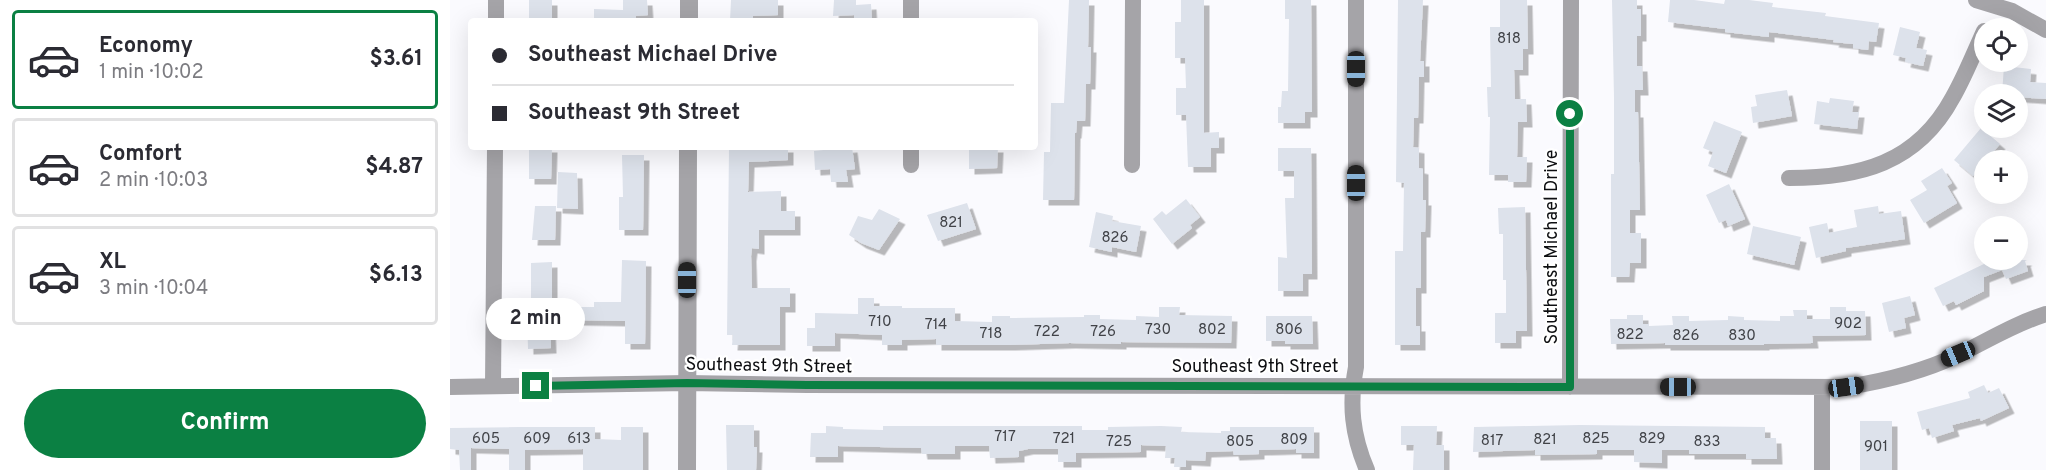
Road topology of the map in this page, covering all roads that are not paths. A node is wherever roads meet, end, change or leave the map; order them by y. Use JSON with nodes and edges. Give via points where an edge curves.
{"nodes":[{"id":1,"x":496,"y":0,"type":"edge"},
{"id":2,"x":689,"y":0,"type":"edge"},
{"id":3,"x":911,"y":0,"type":"edge"},
{"id":4,"x":1133,"y":0,"type":"edge"},
{"id":5,"x":1356,"y":0,"type":"edge"},
{"id":6,"x":1571,"y":0,"type":"edge"},
{"id":7,"x":1976,"y":0,"type":"edge"},
{"id":8,"x":1996,"y":5,"type":"junction"},
{"id":9,"x":496,"y":18,"type":"edge"},
{"id":10,"x":689,"y":18,"type":"edge"},
{"id":11,"x":911,"y":18,"type":"edge"},
{"id":12,"x":1990,"y":18,"type":"edge"},
{"id":13,"x":2046,"y":30,"type":"edge"},
{"id":14,"x":1974,"y":53,"type":"edge"},
{"id":15,"x":495,"y":150,"type":"edge"},
{"id":16,"x":688,"y":150,"type":"edge"},
{"id":17,"x":911,"y":150,"type":"edge"},
{"id":18,"x":911,"y":165,"type":"dead end"},
{"id":19,"x":1132,"y":165,"type":"dead end"},
{"id":20,"x":1790,"y":178,"type":"dead end"},
{"id":21,"x":2046,"y":314,"type":"edge"},
{"id":22,"x":687,"y":383,"type":"junction"},
{"id":23,"x":493,"y":386,"type":"junction"},
{"id":24,"x":1352,"y":386,"type":"junction"},
{"id":25,"x":450,"y":387,"type":"edge"},
{"id":26,"x":1570,"y":387,"type":"junction"},
{"id":27,"x":1822,"y":388,"type":"junction"},
{"id":28,"x":687,"y":470,"type":"edge"},
{"id":29,"x":1367,"y":470,"type":"edge"},
{"id":30,"x":1822,"y":470,"type":"edge"}],
"edges":[{"from":1,"to":9,"type":"street"},
{"from":2,"to":10,"type":"street"},
{"from":3,"to":11,"type":"street"},
{"from":4,"to":19,"type":"street"},
{"from":5,"to":24,"type":"street","via":[[1356,367]]},
{"from":6,"to":26,"type":"street","name":"Southeast Michael Drive"},
{"from":7,"to":8,"type":"street"},
{"from":8,"to":12,"type":"street"},
{"from":8,"to":13,"type":"street"},
{"from":14,"to":20,"type":"street","via":[[1941,116],[1907,149],[1860,172]]},
{"from":15,"to":23,"type":"street"},
{"from":16,"to":22,"type":"street"},
{"from":17,"to":18,"type":"street"},
{"from":21,"to":27,"type":"street","name":"Southeast 9th Street","via":[[1914,372],[1864,384]]},
{"from":22,"to":23,"type":"street","name":"Southeast 9th Street"},
{"from":22,"to":24,"type":"street","name":"Southeast 9th Street"},
{"from":22,"to":28,"type":"street"},
{"from":23,"to":25,"type":"street","name":"Southeast 9th Street"},
{"from":24,"to":26,"type":"street","name":"Southeast 9th Street"},
{"from":24,"to":29,"type":"street","via":[[1354,433]]},
{"from":26,"to":27,"type":"street","name":"Southeast 9th Street"},
{"from":27,"to":30,"type":"street"}]}
